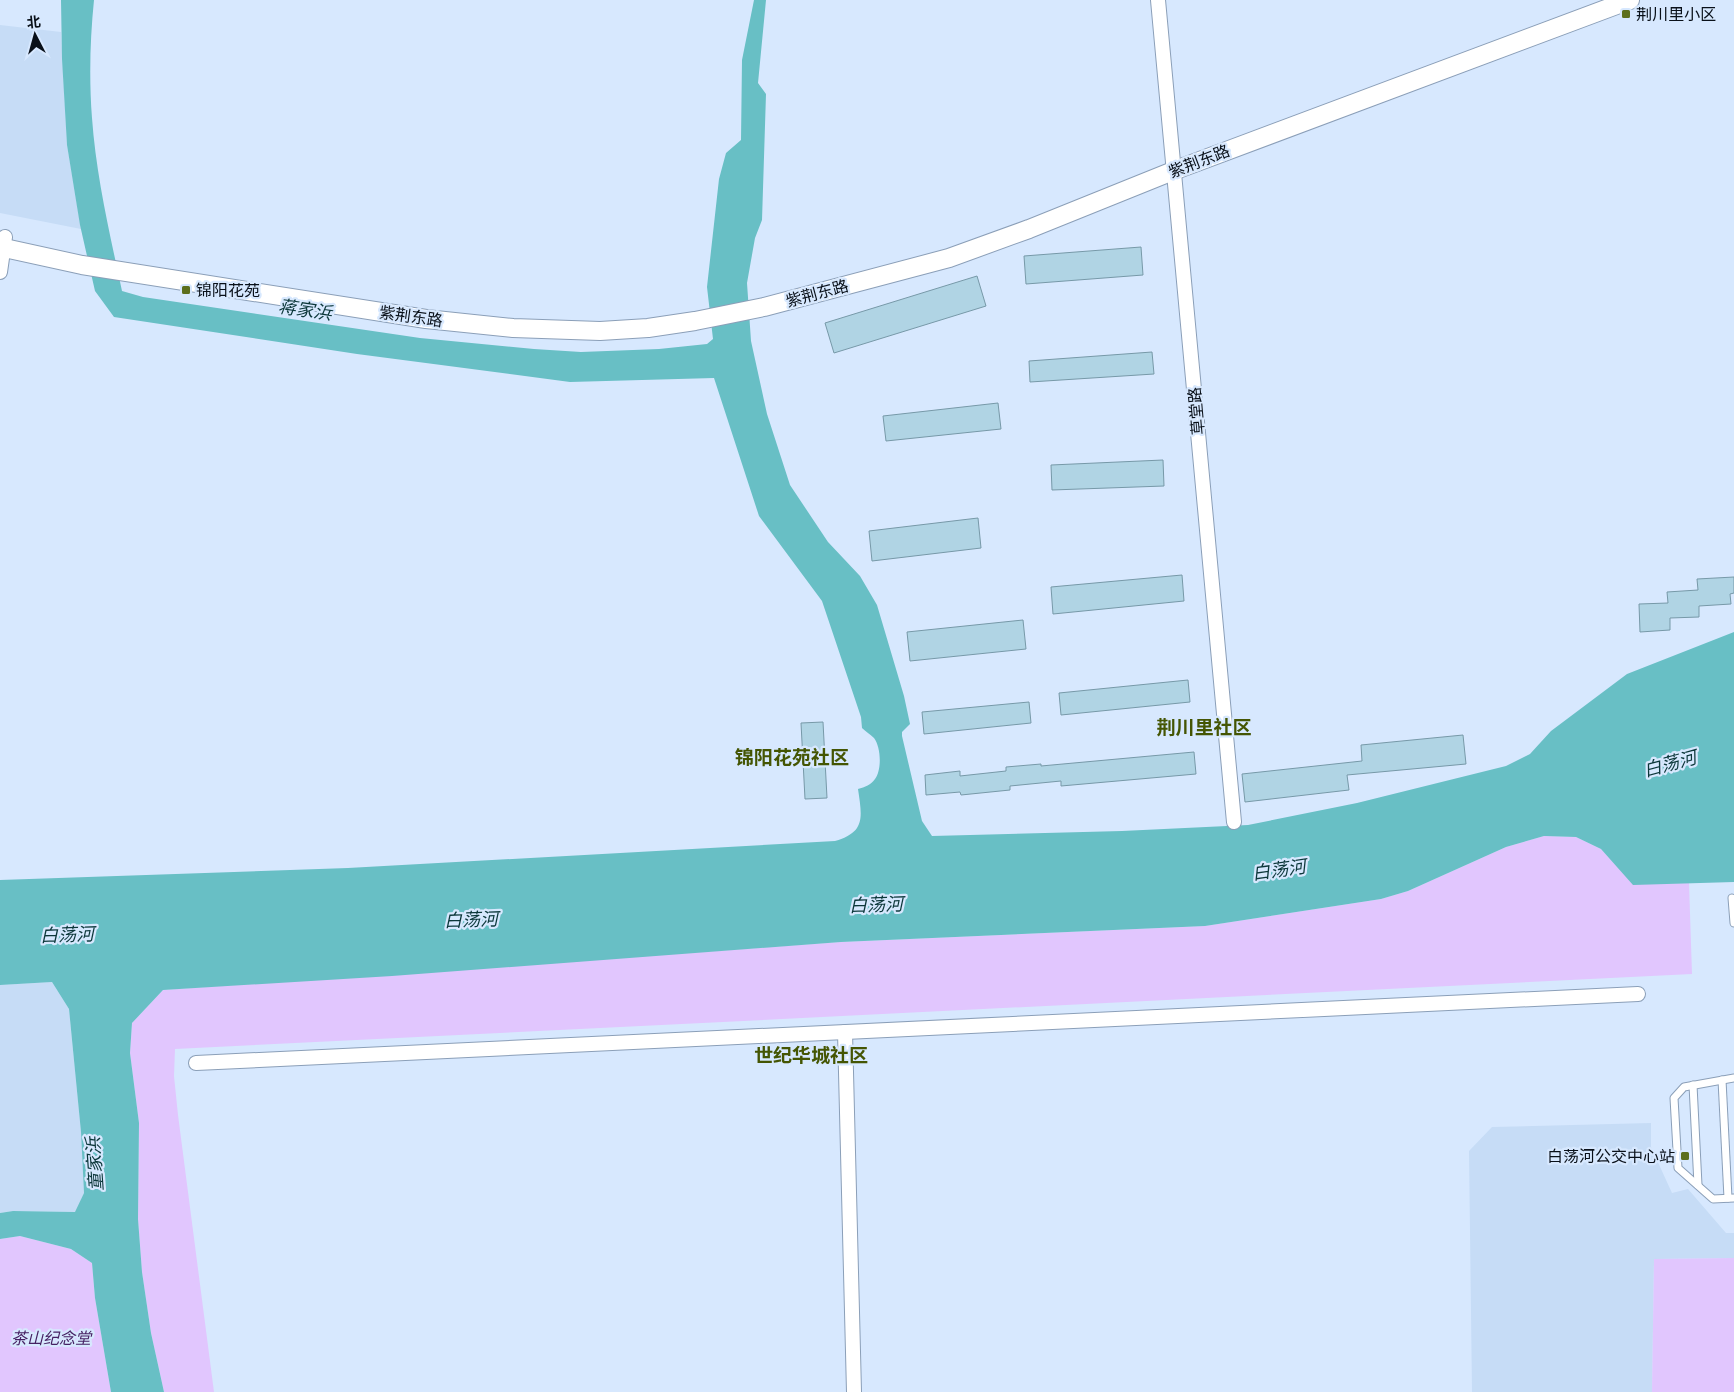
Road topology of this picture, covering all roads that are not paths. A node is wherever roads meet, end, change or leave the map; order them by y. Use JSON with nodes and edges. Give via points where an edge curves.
{"nodes":[{"id":1,"x":1158,"y":0,"type":"edge"},
{"id":2,"x":1598,"y":0,"type":"edge"},
{"id":3,"x":1630,"y":0,"type":"edge"},
{"id":4,"x":1173,"y":166,"type":"junction"},
{"id":5,"x":2,"y":242,"type":"edge"},
{"id":6,"x":0,"y":272,"type":"edge"},
{"id":7,"x":1234,"y":822,"type":"dead end"},
{"id":8,"x":1732,"y":898,"type":"dead end"},
{"id":9,"x":1734,"y":922,"type":"edge"},
{"id":10,"x":1638,"y":994,"type":"dead end"},
{"id":11,"x":845,"y":1032,"type":"junction"},
{"id":12,"x":196,"y":1063,"type":"dead end"},
{"id":13,"x":1734,"y":1078,"type":"edge"},
{"id":14,"x":1722,"y":1080,"type":"junction"},
{"id":15,"x":1693,"y":1085,"type":"junction"},
{"id":16,"x":1698,"y":1185,"type":"junction"},
{"id":17,"x":1731,"y":1198,"type":"edge"},
{"id":18,"x":854,"y":1392,"type":"edge"}],
"edges":[{"from":1,"to":4,"type":"street","name":"草堂路"},
{"from":2,"to":4,"type":"street","name":"紫荆东路"},
{"from":3,"to":4,"type":"street","name":"紫荆东路"},
{"from":4,"to":5,"type":"street","name":"紫荆东路","via":[[967,244],[762,304],[693,317],[624,321],[543,320],[440,310],[129,267]]},
{"from":4,"to":7,"type":"street","name":"草堂路"},
{"from":5,"to":6,"type":"street"},
{"from":8,"to":9,"type":"lane"},
{"from":10,"to":11,"type":"street"},
{"from":11,"to":12,"type":"street"},
{"from":11,"to":18,"type":"street"},
{"from":13,"to":14,"type":"lane"},
{"from":14,"to":15,"type":"lane"},
{"from":14,"to":17,"type":"lane"},
{"from":15,"to":16,"type":"lane"},
{"from":15,"to":16,"type":"lane","via":[[1684,1087],[1674,1098],[1678,1168]]},
{"from":16,"to":17,"type":"lane","via":[[1713,1199]]}]}
